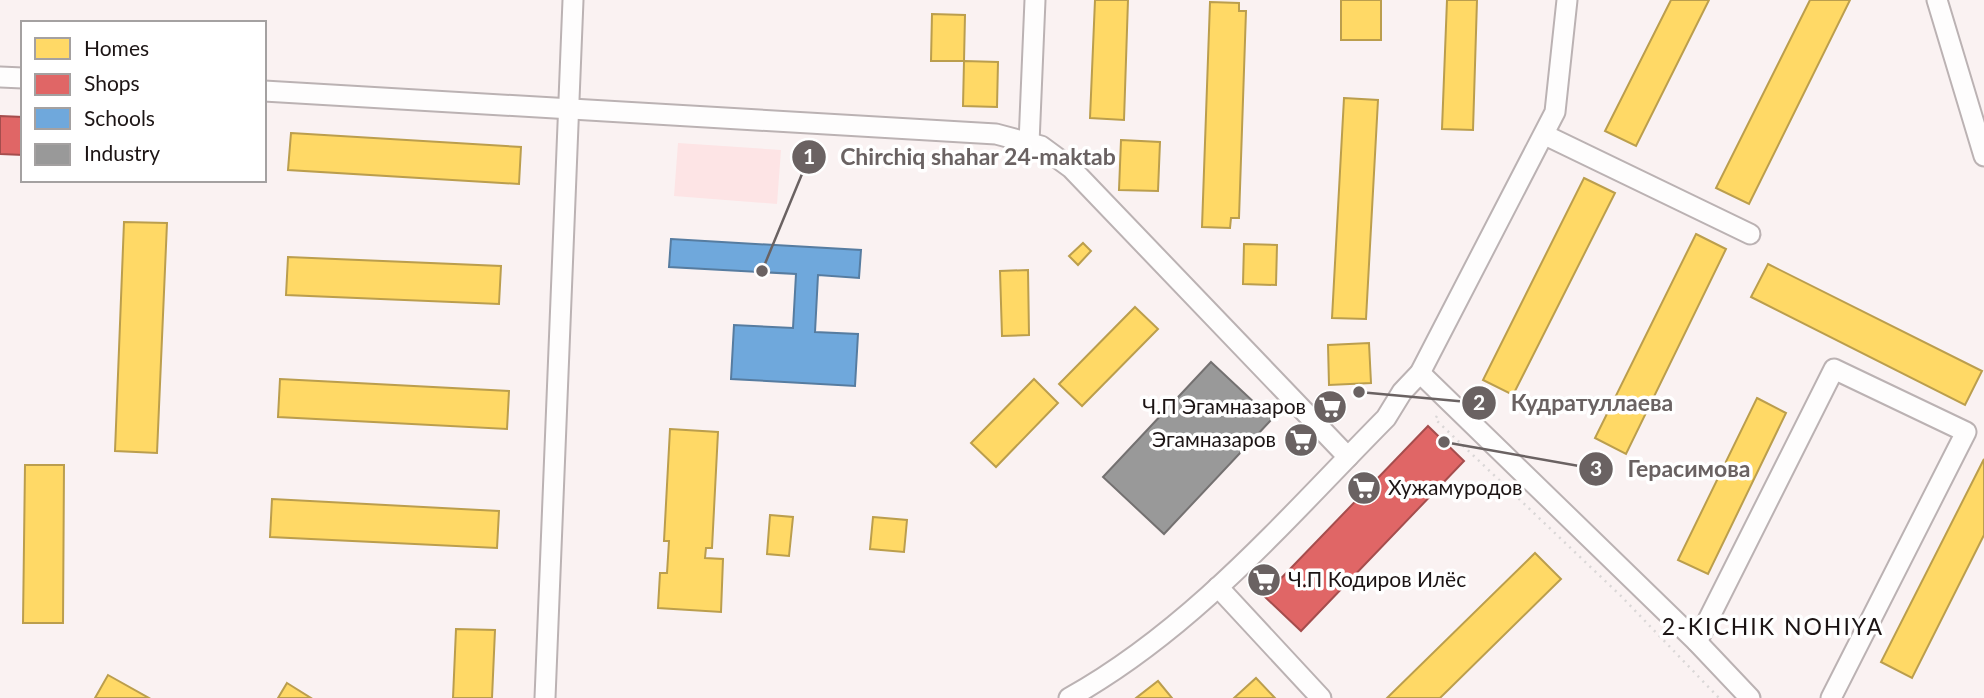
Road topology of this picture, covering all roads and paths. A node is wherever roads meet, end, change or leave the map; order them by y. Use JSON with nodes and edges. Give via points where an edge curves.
{"nodes":[{"id":1,"x":573,"y":0,"type":"edge"},
{"id":2,"x":1035,"y":0,"type":"edge"},
{"id":3,"x":1567,"y":0,"type":"edge"},
{"id":4,"x":1937,"y":0,"type":"edge"},
{"id":5,"x":0,"y":77,"type":"edge"},
{"id":6,"x":21,"y":78,"type":"edge"},
{"id":7,"x":266,"y":91,"type":"edge"},
{"id":8,"x":571,"y":108,"type":"junction"},
{"id":9,"x":1545,"y":135,"type":"junction"},
{"id":10,"x":1029,"y":143,"type":"junction"},
{"id":11,"x":1984,"y":156,"type":"edge"},
{"id":12,"x":1750,"y":234,"type":"dead end"},
{"id":13,"x":1420,"y":373,"type":"junction"},
{"id":14,"x":1450,"y":399,"type":"junction"},
{"id":15,"x":1348,"y":457,"type":"junction"},
{"id":16,"x":1217,"y":587,"type":"junction"},
{"id":17,"x":1697,"y":642,"type":"junction"},
{"id":18,"x":545,"y":698,"type":"edge"},
{"id":19,"x":1069,"y":698,"type":"edge"},
{"id":20,"x":1321,"y":698,"type":"edge"},
{"id":21,"x":1719,"y":698,"type":"edge"},
{"id":22,"x":1749,"y":698,"type":"edge"},
{"id":23,"x":1831,"y":698,"type":"edge"}],
"edges":[{"from":1,"to":8,"type":"street"},
{"from":2,"to":10,"type":"street"},
{"from":3,"to":9,"type":"street","via":[[1555,112]]},
{"from":4,"to":11,"type":"street"},
{"from":5,"to":6,"type":"street"},
{"from":7,"to":8,"type":"street"},
{"from":8,"to":10,"type":"street","via":[[996,134]]},
{"from":8,"to":18,"type":"street"},
{"from":9,"to":12,"type":"street"},
{"from":9,"to":13,"type":"street"},
{"from":10,"to":15,"type":"street","via":[[1041,146],[1071,168]]},
{"from":13,"to":14,"type":"street"},
{"from":13,"to":15,"type":"street"},
{"from":14,"to":17,"type":"street"},
{"from":14,"to":21,"type":"path","via":[[1435,419],[1621,596]]},
{"from":15,"to":16,"type":"street"},
{"from":16,"to":19,"type":"street","via":[[1157,641]]},
{"from":16,"to":20,"type":"street"},
{"from":17,"to":22,"type":"street"},
{"from":17,"to":23,"type":"street","via":[[1834,369],[1966,432]]}]}
